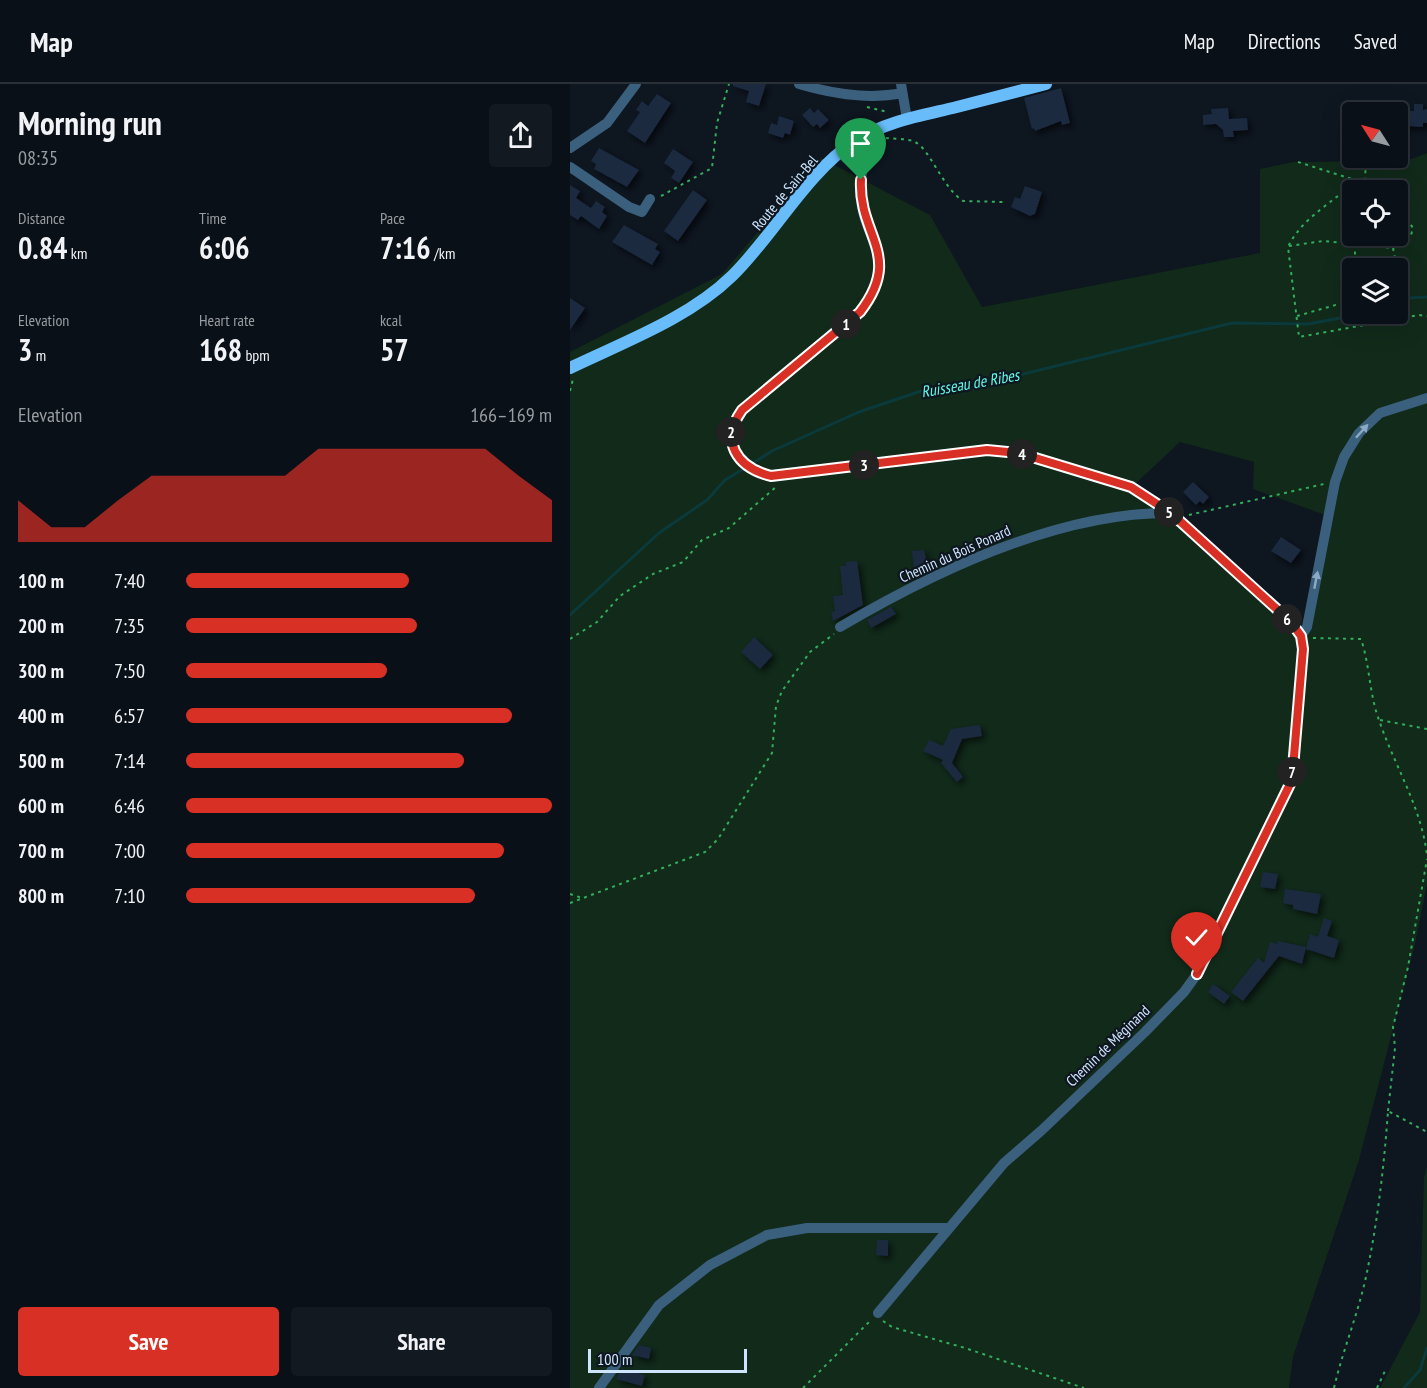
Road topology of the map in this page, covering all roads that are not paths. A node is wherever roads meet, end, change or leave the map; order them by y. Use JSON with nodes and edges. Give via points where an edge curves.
{"nodes":[{"id":1,"x":636,"y":84,"type":"edge"},
{"id":2,"x":800,"y":84,"type":"edge"},
{"id":3,"x":1046,"y":84,"type":"edge"},
{"id":4,"x":901,"y":88,"type":"edge"},
{"id":5,"x":846,"y":89,"type":"edge"},
{"id":6,"x":907,"y":119,"type":"junction"},
{"id":7,"x":871,"y":133,"type":"junction"},
{"id":8,"x":570,"y":148,"type":"edge"},
{"id":9,"x":570,"y":167,"type":"edge"},
{"id":10,"x":650,"y":200,"type":"road end"},
{"id":11,"x":570,"y":368,"type":"edge"},
{"id":12,"x":1427,"y":398,"type":"edge"},
{"id":13,"x":1171,"y":513,"type":"junction"},
{"id":14,"x":840,"y":627,"type":"road end"},
{"id":15,"x":1301,"y":636,"type":"junction"},
{"id":16,"x":947,"y":1228,"type":"junction"},
{"id":17,"x":878,"y":1313,"type":"road end"},
{"id":18,"x":599,"y":1388,"type":"edge"}],
"edges":[{"from":1,"to":8,"type":"street","via":[[607,123]]},
{"from":2,"to":5,"type":"street","via":[[827,92]]},
{"from":3,"to":6,"type":"main road","name":"Route de Sain-Bel"},
{"from":4,"to":5,"type":"street","via":[[884,97]]},
{"from":4,"to":6,"type":"street"},
{"from":6,"to":7,"type":"main road","name":"Route de Sain-Bel"},
{"from":7,"to":11,"type":"main road","name":"Route de Sain-Bel","via":[[829,162],[752,256],[715,290],[665,322]]},
{"from":7,"to":13,"type":"street","via":[[860,192],[880,266],[872,297],[860,312],[742,410],[730,435],[735,451],[748,466],[771,476],[947,453],[1019,453],[1131,487]]},
{"from":9,"to":10,"type":"street","via":[[629,207],[642,212]]},
{"from":15,"to":12,"type":"street","one_way":true,"via":[[1307,627],[1335,482],[1344,457],[1359,433],[1380,412]]},
{"from":13,"to":14,"type":"street","name":"Chemin du Bois Ponard","via":[[1109,517],[1017,541],[901,594]]},
{"from":13,"to":15,"type":"street","via":[[1291,622]]},
{"from":15,"to":16,"type":"street","name":"Chemin de Méginand","via":[[1292,780],[1197,974],[1145,1032],[1004,1163]]},
{"from":16,"to":17,"type":"street","name":"Chemin de Méginand"},
{"from":16,"to":18,"type":"street","via":[[807,1228],[767,1235],[710,1265],[659,1305]]}]}
